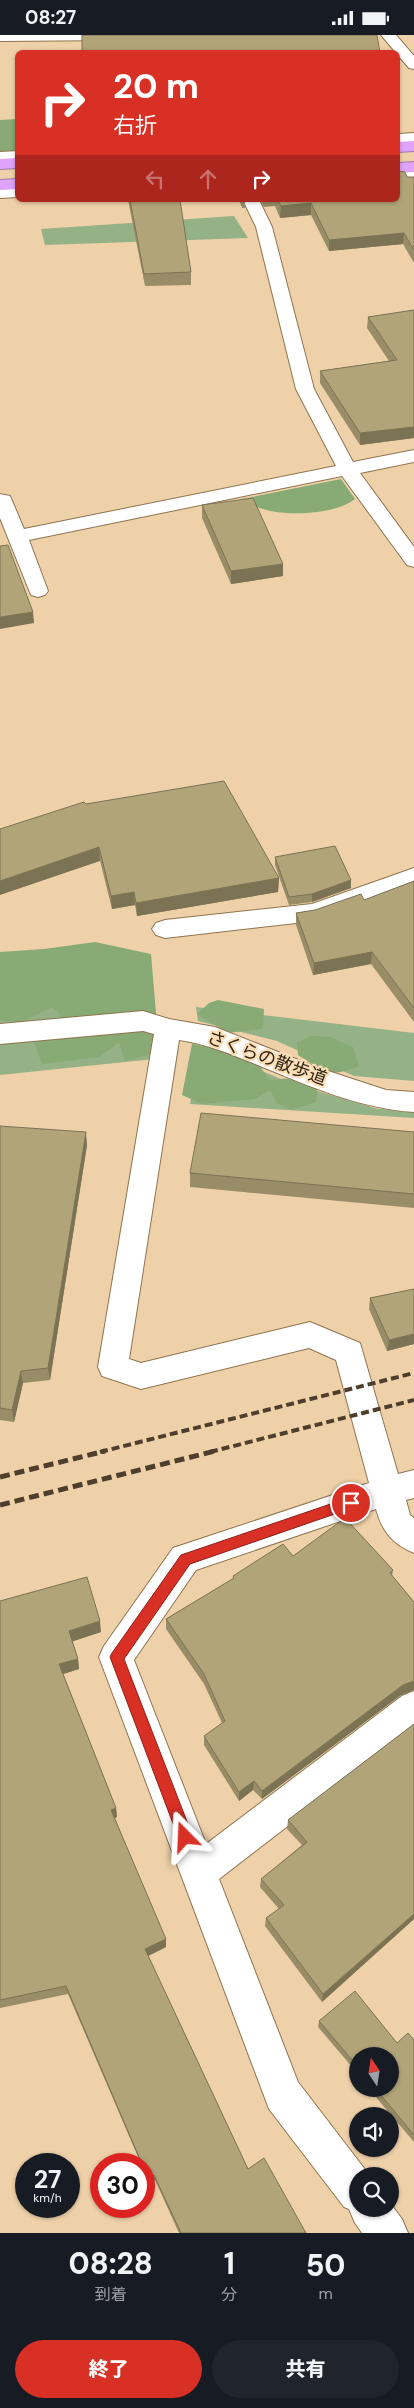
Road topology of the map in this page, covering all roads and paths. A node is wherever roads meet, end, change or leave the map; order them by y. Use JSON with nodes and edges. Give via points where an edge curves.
{"nodes":[{"id":1,"x":388,"y":35,"type":"edge"},
{"id":2,"x":129,"y":36,"type":"edge"},
{"id":3,"x":0,"y":37,"type":"edge"},
{"id":4,"x":414,"y":65,"type":"edge"},
{"id":5,"x":414,"y":138,"type":"edge"},
{"id":6,"x":400,"y":139,"type":"edge"},
{"id":7,"x":414,"y":146,"type":"edge"},
{"id":8,"x":400,"y":147,"type":"edge"},
{"id":9,"x":15,"y":156,"type":"edge"},
{"id":10,"x":0,"y":157,"type":"edge"},
{"id":11,"x":15,"y":163,"type":"edge"},
{"id":12,"x":0,"y":164,"type":"edge"},
{"id":13,"x":400,"y":167,"type":"edge"},
{"id":14,"x":414,"y":167,"type":"edge"},
{"id":15,"x":400,"y":176,"type":"edge"},
{"id":16,"x":414,"y":176,"type":"edge"},
{"id":17,"x":15,"y":184,"type":"edge"},
{"id":18,"x":0,"y":185,"type":"edge"},
{"id":19,"x":15,"y":192,"type":"edge"},
{"id":20,"x":0,"y":193,"type":"edge"},
{"id":21,"x":252,"y":202,"type":"edge"},
{"id":22,"x":414,"y":456,"type":"edge"},
{"id":23,"x":347,"y":469,"type":"junction"},
{"id":24,"x":0,"y":500,"type":"edge"},
{"id":25,"x":18,"y":536,"type":"junction"},
{"id":26,"x":414,"y":561,"type":"edge"},
{"id":27,"x":38,"y":591,"type":"dead end"},
{"id":28,"x":414,"y":876,"type":"edge"},
{"id":29,"x":165,"y":929,"type":"dead end"},
{"id":30,"x":168,"y":1029,"type":"junction"},
{"id":31,"x":0,"y":1034,"type":"edge"},
{"id":32,"x":414,"y":1102,"type":"edge"},
{"id":33,"x":401,"y":1487,"type":"edge"},
{"id":34,"x":414,"y":1538,"type":"edge"},
{"id":35,"x":414,"y":1708,"type":"edge"},
{"id":36,"x":199,"y":1872,"type":"junction"},
{"id":37,"x":349,"y":2181,"type":"edge"},
{"id":38,"x":375,"y":2217,"type":"edge"},
{"id":39,"x":388,"y":2233,"type":"edge"}],
"edges":[{"from":1,"to":4,"type":"street"},
{"from":2,"to":3,"type":"street"},
{"from":5,"to":6,"type":"street"},
{"from":7,"to":8,"type":"highway"},
{"from":9,"to":10,"type":"street"},
{"from":11,"to":12,"type":"highway"},
{"from":13,"to":14,"type":"highway"},
{"from":15,"to":16,"type":"street"},
{"from":17,"to":18,"type":"highway"},
{"from":19,"to":20,"type":"street"},
{"from":21,"to":23,"type":"street","via":[[269,243],[305,389]]},
{"from":22,"to":23,"type":"street"},
{"from":23,"to":25,"type":"street"},
{"from":23,"to":26,"type":"street"},
{"from":24,"to":25,"type":"street","via":[[4,500]]},
{"from":25,"to":27,"type":"street"},
{"from":28,"to":29,"type":"street","via":[[314,913]]},
{"from":30,"to":31,"type":"street","name":"さくらの散歩道","via":[[143,1021]]},
{"from":30,"to":32,"type":"street","name":"さくらの散歩道","via":[[206,1034],[307,1074],[386,1100]]},
{"from":30,"to":33,"type":"street","via":[[150,1069],[113,1367],[141,1376],[310,1335],[349,1352]]},
{"from":33,"to":34,"type":"street","via":[[396,1523]]},
{"from":33,"to":36,"type":"street","via":[[185,1559],[116,1657]]},
{"from":35,"to":36,"type":"street"},
{"from":36,"to":37,"type":"street","via":[[283,2095]]},
{"from":38,"to":39,"type":"street"}]}
